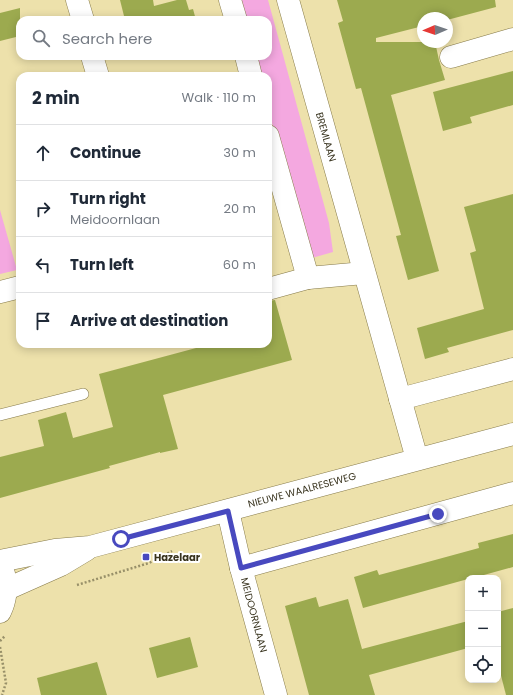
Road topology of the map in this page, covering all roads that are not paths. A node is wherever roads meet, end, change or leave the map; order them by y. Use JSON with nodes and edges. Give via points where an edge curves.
{"nodes":[{"id":1,"x":78,"y":0,"type":"edge"},
{"id":2,"x":230,"y":0,"type":"edge"},
{"id":3,"x":288,"y":0,"type":"edge"},
{"id":4,"x":82,"y":16,"type":"edge"},
{"id":5,"x":235,"y":16,"type":"edge"},
{"id":6,"x":513,"y":39,"type":"edge"},
{"id":7,"x":451,"y":56,"type":"dead end"},
{"id":8,"x":93,"y":60,"type":"edge"},
{"id":9,"x":247,"y":60,"type":"edge"},
{"id":10,"x":97,"y":72,"type":"edge"},
{"id":11,"x":250,"y":72,"type":"edge"},
{"id":12,"x":272,"y":150,"type":"edge"},
{"id":13,"x":364,"y":273,"type":"junction"},
{"id":14,"x":308,"y":278,"type":"junction"},
{"id":15,"x":16,"y":287,"type":"edge"},
{"id":16,"x":272,"y":288,"type":"edge"},
{"id":17,"x":0,"y":292,"type":"edge"},
{"id":18,"x":513,"y":369,"type":"edge"},
{"id":19,"x":83,"y":394,"type":"dead end"},
{"id":20,"x":400,"y":399,"type":"junction"},
{"id":21,"x":0,"y":414,"type":"edge"},
{"id":22,"x":513,"y":434,"type":"edge"},
{"id":23,"x":417,"y":459,"type":"junction"},
{"id":24,"x":513,"y":493,"type":"edge"},
{"id":25,"x":228,"y":511,"type":"junction"},
{"id":26,"x":90,"y":547,"type":"junction"},
{"id":27,"x":0,"y":562,"type":"edge"},
{"id":28,"x":0,"y":567,"type":"edge"},
{"id":29,"x":241,"y":568,"type":"junction"},
{"id":30,"x":7,"y":589,"type":"junction"},
{"id":31,"x":0,"y":612,"type":"edge"},
{"id":32,"x":276,"y":695,"type":"edge"}],
"edges":[{"from":1,"to":4,"type":"street"},
{"from":2,"to":5,"type":"street"},
{"from":3,"to":13,"type":"street","name":"BREMLAAN"},
{"from":6,"to":7,"type":"street"},
{"from":8,"to":10,"type":"street"},
{"from":9,"to":11,"type":"street"},
{"from":12,"to":14,"type":"street"},
{"from":13,"to":14,"type":"street"},
{"from":13,"to":20,"type":"street","name":"BREMLAAN"},
{"from":14,"to":16,"type":"street"},
{"from":15,"to":17,"type":"street"},
{"from":18,"to":20,"type":"street"},
{"from":19,"to":21,"type":"lane"},
{"from":20,"to":23,"type":"street","name":"BREMLAAN"},
{"from":22,"to":23,"type":"street","name":"NIEUWE WAALRESEWEG"},
{"from":23,"to":25,"type":"street","name":"NIEUWE WAALRESEWEG"},
{"from":24,"to":29,"type":"street"},
{"from":25,"to":26,"type":"street","name":"NIEUWE WAALRESEWEG"},
{"from":25,"to":29,"type":"street","name":"MEIDOORNLAAN"},
{"from":26,"to":27,"type":"street","name":"NIEUWE WAALRESEWEG","via":[[55,550]]},
{"from":26,"to":30,"type":"street","name":"NIEUWE WAALRESEWEG","via":[[61,564]]},
{"from":28,"to":30,"type":"street"},
{"from":29,"to":32,"type":"street","name":"MEIDOORNLAAN"},
{"from":30,"to":31,"type":"street"}]}
